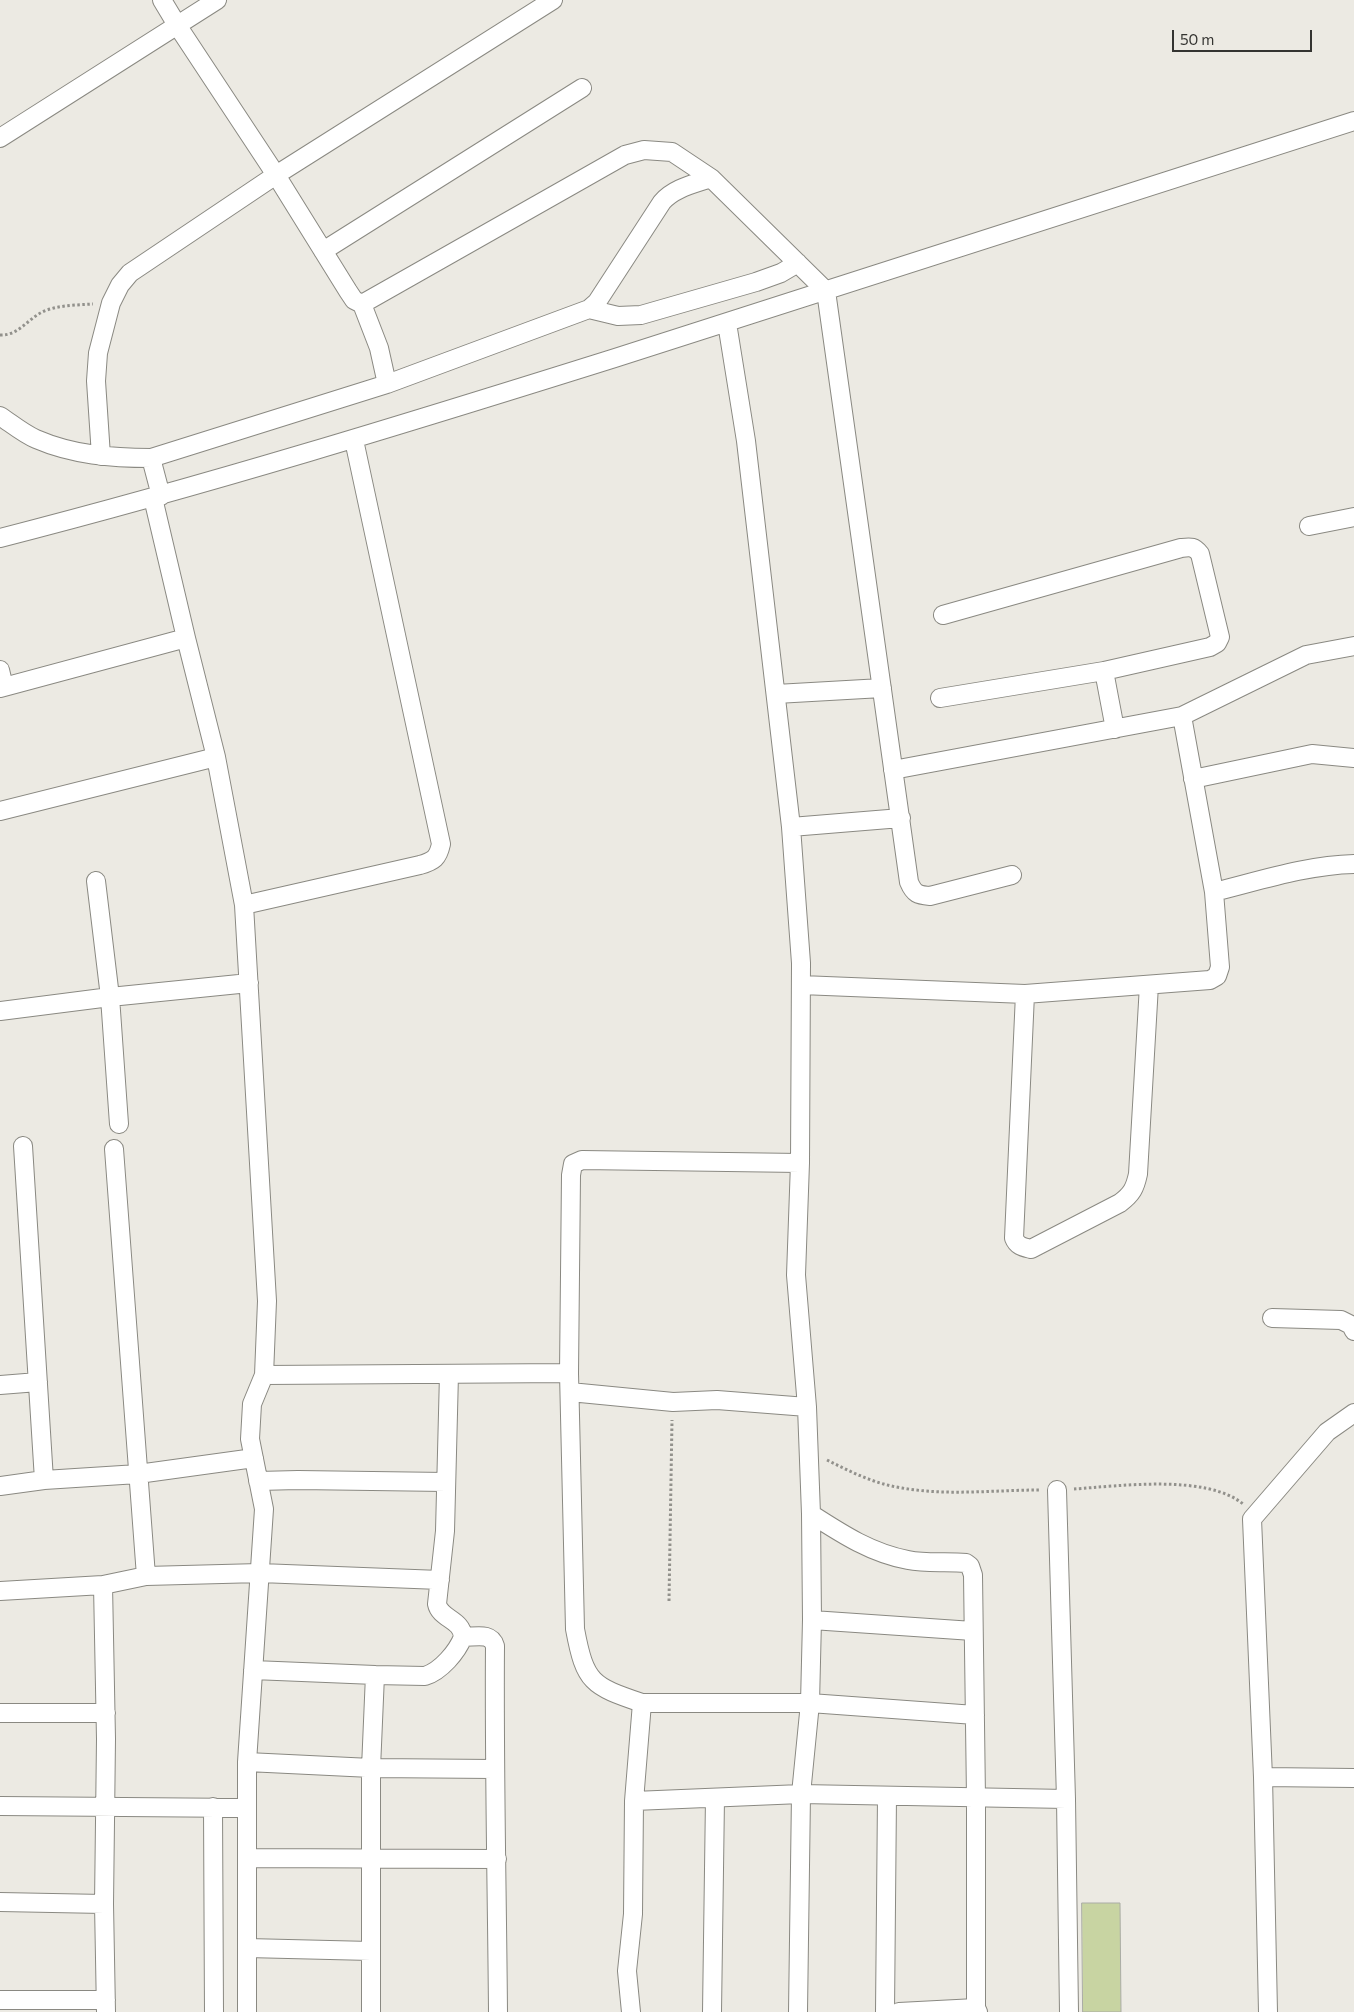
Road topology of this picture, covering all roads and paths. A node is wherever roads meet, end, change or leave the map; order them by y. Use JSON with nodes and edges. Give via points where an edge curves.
{"nodes":[{"id":1,"x":162,"y":0,"type":"edge"},
{"id":2,"x":217,"y":0,"type":"edge"},
{"id":3,"x":553,"y":0,"type":"edge"},
{"id":4,"x":177,"y":25,"type":"junction"},
{"id":5,"x":582,"y":88,"type":"dead end"},
{"id":6,"x":1354,"y":121,"type":"edge"},
{"id":7,"x":0,"y":138,"type":"edge"},
{"id":8,"x":276,"y":175,"type":"junction"},
{"id":9,"x":711,"y":178,"type":"junction"},
{"id":10,"x":323,"y":251,"type":"junction"},
{"id":11,"x":798,"y":263,"type":"junction"},
{"id":12,"x":826,"y":291,"type":"junction"},
{"id":13,"x":111,"y":303,"type":"junction"},
{"id":14,"x":362,"y":304,"type":"junction"},
{"id":15,"x":589,"y":309,"type":"junction"},
{"id":16,"x":727,"y":323,"type":"junction"},
{"id":17,"x":0,"y":335,"type":"edge"},
{"id":18,"x":387,"y":384,"type":"junction"},
{"id":19,"x":0,"y":416,"type":"edge"},
{"id":20,"x":354,"y":440,"type":"junction"},
{"id":21,"x":101,"y":456,"type":"junction"},
{"id":22,"x":151,"y":458,"type":"junction"},
{"id":23,"x":157,"y":497,"type":"junction"},
{"id":24,"x":1354,"y":517,"type":"edge"},
{"id":25,"x":1309,"y":526,"type":"dead end"},
{"id":26,"x":0,"y":538,"type":"edge"},
{"id":27,"x":943,"y":616,"type":"dead end"},
{"id":28,"x":186,"y":638,"type":"junction"},
{"id":29,"x":1354,"y":646,"type":"edge"},
{"id":30,"x":0,"y":670,"type":"edge"},
{"id":31,"x":1104,"y":671,"type":"junction"},
{"id":32,"x":2,"y":688,"type":"edge"},
{"id":33,"x":882,"y":688,"type":"junction"},
{"id":34,"x":776,"y":694,"type":"junction"},
{"id":35,"x":940,"y":698,"type":"dead end"},
{"id":36,"x":1182,"y":716,"type":"junction"},
{"id":37,"x":1115,"y":728,"type":"junction"},
{"id":38,"x":216,"y":757,"type":"junction"},
{"id":39,"x":1354,"y":758,"type":"edge"},
{"id":40,"x":893,"y":770,"type":"junction"},
{"id":41,"x":1193,"y":779,"type":"junction"},
{"id":42,"x":0,"y":811,"type":"edge"},
{"id":43,"x":900,"y":818,"type":"junction"},
{"id":44,"x":791,"y":827,"type":"junction"},
{"id":45,"x":1354,"y":864,"type":"edge"},
{"id":46,"x":1012,"y":875,"type":"dead end"},
{"id":47,"x":96,"y":881,"type":"dead end"},
{"id":48,"x":1214,"y":892,"type":"junction"},
{"id":49,"x":244,"y":905,"type":"junction"},
{"id":50,"x":249,"y":983,"type":"junction"},
{"id":51,"x":801,"y":985,"type":"junction"},
{"id":52,"x":1149,"y":985,"type":"junction"},
{"id":53,"x":1025,"y":994,"type":"junction"},
{"id":54,"x":110,"y":997,"type":"junction"},
{"id":55,"x":0,"y":1011,"type":"edge"},
{"id":56,"x":119,"y":1124,"type":"dead end"},
{"id":57,"x":23,"y":1146,"type":"dead end"},
{"id":58,"x":114,"y":1149,"type":"dead end"},
{"id":59,"x":800,"y":1163,"type":"junction"},
{"id":60,"x":1272,"y":1318,"type":"dead end"},
{"id":61,"x":1354,"y":1331,"type":"edge"},
{"id":62,"x":569,"y":1373,"type":"junction"},
{"id":63,"x":449,"y":1374,"type":"junction"},
{"id":64,"x":264,"y":1375,"type":"junction"},
{"id":65,"x":38,"y":1382,"type":"junction"},
{"id":66,"x":0,"y":1385,"type":"edge"},
{"id":67,"x":570,"y":1392,"type":"junction"},
{"id":68,"x":673,"y":1402,"type":"junction"},
{"id":69,"x":806,"y":1407,"type":"junction"},
{"id":70,"x":1354,"y":1413,"type":"edge"},
{"id":71,"x":808,"y":1452,"type":"junction"},
{"id":72,"x":254,"y":1458,"type":"junction"},
{"id":73,"x":138,"y":1474,"type":"junction"},
{"id":74,"x":44,"y":1480,"type":"junction"},
{"id":75,"x":258,"y":1481,"type":"junction"},
{"id":76,"x":446,"y":1482,"type":"junction"},
{"id":77,"x":0,"y":1486,"type":"edge"},
{"id":78,"x":1057,"y":1490,"type":"junction"},
{"id":79,"x":811,"y":1514,"type":"junction"},
{"id":80,"x":1252,"y":1519,"type":"junction"},
{"id":81,"x":260,"y":1573,"type":"junction"},
{"id":82,"x":146,"y":1576,"type":"junction"},
{"id":83,"x":440,"y":1580,"type":"junction"},
{"id":84,"x":103,"y":1585,"type":"junction"},
{"id":85,"x":0,"y":1591,"type":"edge"},
{"id":86,"x":669,"y":1601,"type":"dead end"},
{"id":87,"x":812,"y":1620,"type":"junction"},
{"id":88,"x":973,"y":1630,"type":"junction"},
{"id":89,"x":463,"y":1637,"type":"junction"},
{"id":90,"x":253,"y":1670,"type":"junction"},
{"id":91,"x":376,"y":1675,"type":"junction"},
{"id":92,"x":810,"y":1703,"type":"junction"},
{"id":93,"x":642,"y":1704,"type":"junction"},
{"id":94,"x":0,"y":1713,"type":"edge"},
{"id":95,"x":106,"y":1713,"type":"junction"},
{"id":96,"x":975,"y":1715,"type":"junction"},
{"id":97,"x":247,"y":1762,"type":"junction"},
{"id":98,"x":371,"y":1768,"type":"junction"},
{"id":99,"x":494,"y":1769,"type":"junction"},
{"id":100,"x":1264,"y":1777,"type":"junction"},
{"id":101,"x":1354,"y":1778,"type":"edge"},
{"id":102,"x":801,"y":1794,"type":"junction"},
{"id":103,"x":888,"y":1796,"type":"junction"},
{"id":104,"x":715,"y":1798,"type":"junction"},
{"id":105,"x":976,"y":1798,"type":"junction"},
{"id":106,"x":1066,"y":1798,"type":"junction"},
{"id":107,"x":634,"y":1801,"type":"junction"},
{"id":108,"x":0,"y":1806,"type":"edge"},
{"id":109,"x":106,"y":1807,"type":"junction"},
{"id":110,"x":213,"y":1807,"type":"junction"},
{"id":111,"x":247,"y":1808,"type":"junction"},
{"id":112,"x":247,"y":1858,"type":"junction"},
{"id":113,"x":372,"y":1859,"type":"junction"},
{"id":114,"x":497,"y":1859,"type":"junction"},
{"id":115,"x":0,"y":1902,"type":"edge"},
{"id":116,"x":104,"y":1904,"type":"junction"},
{"id":117,"x":248,"y":1948,"type":"junction"},
{"id":118,"x":370,"y":1951,"type":"junction"},
{"id":119,"x":0,"y":2000,"type":"edge"},
{"id":120,"x":106,"y":2006,"type":"edge"},
{"id":121,"x":977,"y":2010,"type":"edge"},
{"id":122,"x":214,"y":2012,"type":"edge"},
{"id":123,"x":247,"y":2012,"type":"edge"},
{"id":124,"x":371,"y":2012,"type":"edge"},
{"id":125,"x":498,"y":2012,"type":"edge"},
{"id":126,"x":630,"y":2012,"type":"edge"},
{"id":127,"x":712,"y":2012,"type":"edge"},
{"id":128,"x":798,"y":2012,"type":"edge"},
{"id":129,"x":885,"y":2012,"type":"edge"},
{"id":130,"x":899,"y":2012,"type":"edge"},
{"id":131,"x":1069,"y":2012,"type":"edge"},
{"id":132,"x":1268,"y":2012,"type":"edge"}],
"edges":[{"from":1,"to":4,"type":"street"},
{"from":2,"to":4,"type":"street"},
{"from":3,"to":8,"type":"street"},
{"from":4,"to":7,"type":"street"},
{"from":4,"to":8,"type":"street"},
{"from":5,"to":10,"type":"street"},
{"from":6,"to":12,"type":"street"},
{"from":8,"to":10,"type":"street"},
{"from":8,"to":13,"type":"street","via":[[130,274]]},
{"from":9,"to":11,"type":"street"},
{"from":9,"to":14,"type":"street","via":[[672,152],[644,150],[625,155]]},
{"from":9,"to":15,"type":"street","via":[[668,195],[597,302]]},
{"from":10,"to":14,"type":"street","via":[[354,300]]},
{"from":11,"to":12,"type":"street"},
{"from":11,"to":15,"type":"street","via":[[781,274],[641,315],[618,316]]},
{"from":12,"to":16,"type":"street"},
{"from":12,"to":33,"type":"street"},
{"from":13,"to":17,"type":"path","via":[[46,310],[16,332]]},
{"from":13,"to":21,"type":"street","via":[[98,353],[96,381]]},
{"from":14,"to":18,"type":"street","via":[[379,348]]},
{"from":15,"to":18,"type":"street"},
{"from":16,"to":20,"type":"street"},
{"from":16,"to":34,"type":"street","via":[[746,441]]},
{"from":18,"to":22,"type":"street"},
{"from":19,"to":21,"type":"street","via":[[35,439],[79,453]]},
{"from":20,"to":23,"type":"street"},
{"from":20,"to":49,"type":"street","via":[[442,844],[439,856],[433,861]]},
{"from":21,"to":22,"type":"street"},
{"from":22,"to":23,"type":"street"},
{"from":23,"to":26,"type":"street"},
{"from":23,"to":28,"type":"street"},
{"from":24,"to":25,"type":"street"},
{"from":27,"to":31,"type":"street","via":[[1181,548],[1196,548],[1220,637],[1217,643]]},
{"from":28,"to":32,"type":"street"},
{"from":28,"to":38,"type":"street"},
{"from":29,"to":36,"type":"street","via":[[1306,655]]},
{"from":30,"to":32,"type":"street"},
{"from":31,"to":35,"type":"street"},
{"from":31,"to":37,"type":"street"},
{"from":33,"to":34,"type":"street"},
{"from":33,"to":40,"type":"street"},
{"from":34,"to":44,"type":"street"},
{"from":36,"to":37,"type":"street"},
{"from":36,"to":41,"type":"street"},
{"from":37,"to":40,"type":"street"},
{"from":38,"to":42,"type":"street"},
{"from":38,"to":49,"type":"street"},
{"from":39,"to":41,"type":"street","via":[[1312,754]]},
{"from":40,"to":43,"type":"street"},
{"from":41,"to":48,"type":"street"},
{"from":43,"to":44,"type":"street"},
{"from":43,"to":46,"type":"street","via":[[913,892],[930,896]]},
{"from":44,"to":51,"type":"street"},
{"from":45,"to":48,"type":"street","via":[[1297,872]]},
{"from":47,"to":54,"type":"street"},
{"from":48,"to":52,"type":"street","via":[[1220,967],[1217,976],[1210,980]]},
{"from":49,"to":50,"type":"street"},
{"from":50,"to":54,"type":"street"},
{"from":50,"to":64,"type":"street","via":[[267,1301]]},
{"from":51,"to":53,"type":"street"},
{"from":51,"to":59,"type":"street"},
{"from":52,"to":53,"type":"street"},
{"from":52,"to":53,"type":"street","via":[[1135,1189],[1120,1204],[1031,1249],[1023,1248],[1014,1238]]},
{"from":54,"to":55,"type":"street"},
{"from":54,"to":56,"type":"street"},
{"from":57,"to":65,"type":"street"},
{"from":58,"to":73,"type":"street"},
{"from":59,"to":62,"type":"street","via":[[582,1160],[573,1164]]},
{"from":59,"to":69,"type":"street","via":[[796,1275]]},
{"from":60,"to":61,"type":"street","via":[[1340,1320],[1351,1325]]},
{"from":62,"to":63,"type":"street"},
{"from":62,"to":67,"type":"street"},
{"from":63,"to":64,"type":"street"},
{"from":63,"to":76,"type":"street"},
{"from":64,"to":72,"type":"street","via":[[252,1404],[250,1439]]},
{"from":65,"to":66,"type":"street"},
{"from":65,"to":74,"type":"street"},
{"from":67,"to":68,"type":"street"},
{"from":67,"to":93,"type":"street","via":[[575,1629],[580,1658],[590,1678],[608,1691]]},
{"from":68,"to":69,"type":"street","via":[[717,1400]]},
{"from":68,"to":86,"type":"path"},
{"from":69,"to":71,"type":"street"},
{"from":70,"to":80,"type":"street","via":[[1326,1432]]},
{"from":71,"to":78,"type":"path","via":[[866,1479],[901,1488],[932,1491]]},
{"from":71,"to":79,"type":"street"},
{"from":72,"to":73,"type":"street"},
{"from":72,"to":75,"type":"street"},
{"from":73,"to":74,"type":"street"},
{"from":73,"to":82,"type":"street"},
{"from":74,"to":77,"type":"street"},
{"from":75,"to":76,"type":"street"},
{"from":75,"to":81,"type":"street","via":[[264,1509]]},
{"from":76,"to":83,"type":"street"},
{"from":78,"to":80,"type":"path","via":[[1152,1483],[1196,1487],[1219,1491],[1237,1499]]},
{"from":78,"to":106,"type":"street"},
{"from":79,"to":87,"type":"street"},
{"from":79,"to":88,"type":"street","via":[[852,1541],[884,1554],[910,1561],[966,1563],[973,1575]]},
{"from":80,"to":100,"type":"street"},
{"from":81,"to":82,"type":"street"},
{"from":81,"to":83,"type":"street"},
{"from":81,"to":90,"type":"street"},
{"from":82,"to":84,"type":"street"},
{"from":83,"to":89,"type":"street","via":[[438,1608],[460,1627]]},
{"from":84,"to":85,"type":"street"},
{"from":84,"to":95,"type":"street"},
{"from":87,"to":88,"type":"street"},
{"from":87,"to":92,"type":"street"},
{"from":88,"to":96,"type":"street"},
{"from":89,"to":91,"type":"street","via":[[433,1674]]},
{"from":89,"to":99,"type":"street","via":[[489,1636],[495,1646]]},
{"from":90,"to":91,"type":"street"},
{"from":90,"to":97,"type":"street"},
{"from":91,"to":98,"type":"street"},
{"from":92,"to":93,"type":"street"},
{"from":92,"to":96,"type":"street"},
{"from":92,"to":102,"type":"street"},
{"from":93,"to":107,"type":"street"},
{"from":94,"to":95,"type":"street"},
{"from":95,"to":109,"type":"street"},
{"from":96,"to":105,"type":"street"},
{"from":97,"to":98,"type":"street"},
{"from":97,"to":111,"type":"street"},
{"from":98,"to":99,"type":"street"},
{"from":98,"to":113,"type":"street"},
{"from":99,"to":114,"type":"street"},
{"from":100,"to":101,"type":"street"},
{"from":100,"to":132,"type":"street"},
{"from":102,"to":103,"type":"street"},
{"from":102,"to":104,"type":"street"},
{"from":102,"to":128,"type":"street"},
{"from":103,"to":105,"type":"street"},
{"from":103,"to":129,"type":"street"},
{"from":104,"to":107,"type":"street"},
{"from":104,"to":127,"type":"street"},
{"from":105,"to":106,"type":"street"},
{"from":105,"to":121,"type":"street"},
{"from":106,"to":131,"type":"street"},
{"from":107,"to":126,"type":"street","via":[[633,1914],[628,1972]]},
{"from":108,"to":109,"type":"street"},
{"from":109,"to":110,"type":"street"},
{"from":109,"to":116,"type":"street"},
{"from":110,"to":111,"type":"street"},
{"from":110,"to":122,"type":"street"},
{"from":111,"to":112,"type":"street"},
{"from":112,"to":113,"type":"street"},
{"from":112,"to":117,"type":"street"},
{"from":113,"to":114,"type":"street"},
{"from":113,"to":118,"type":"street"},
{"from":114,"to":125,"type":"street"},
{"from":115,"to":116,"type":"street"},
{"from":116,"to":120,"type":"street"},
{"from":117,"to":118,"type":"street"},
{"from":117,"to":123,"type":"street"},
{"from":118,"to":124,"type":"street"},
{"from":119,"to":120,"type":"street"},
{"from":121,"to":130,"type":"street"}]}
